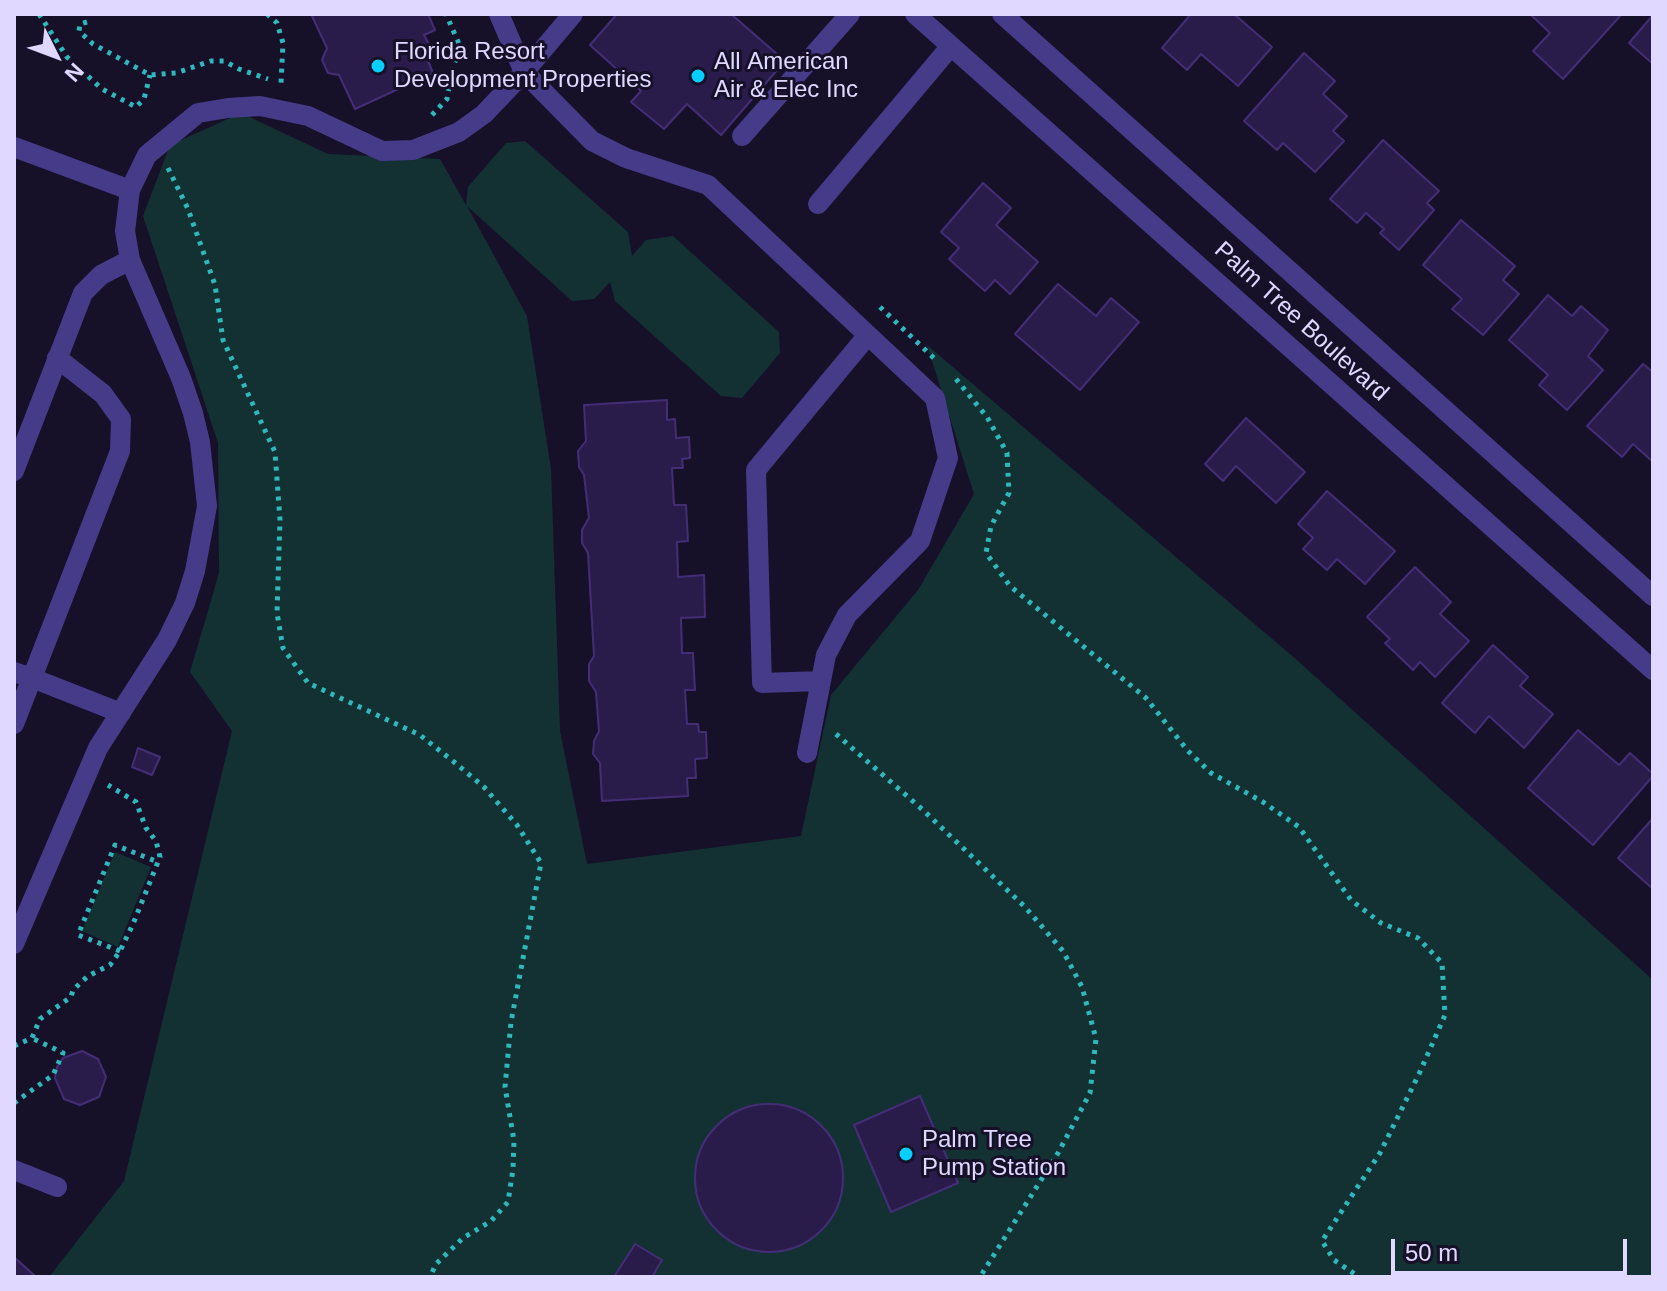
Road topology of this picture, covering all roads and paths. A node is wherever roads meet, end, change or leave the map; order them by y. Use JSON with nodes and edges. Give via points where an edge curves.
{"nodes":[{"id":1,"x":39,"y":14,"type":"edge"},
{"id":2,"x":267,"y":14,"type":"edge"},
{"id":3,"x":446,"y":14,"type":"edge"},
{"id":4,"x":499,"y":14,"type":"edge"},
{"id":5,"x":573,"y":14,"type":"edge"},
{"id":6,"x":850,"y":14,"type":"edge"},
{"id":7,"x":915,"y":14,"type":"edge"},
{"id":8,"x":1002,"y":14,"type":"edge"},
{"id":9,"x":87,"y":22,"type":"dead end"},
{"id":10,"x":951,"y":46,"type":"junction"},
{"id":11,"x":524,"y":72,"type":"junction"},
{"id":12,"x":150,"y":75,"type":"junction"},
{"id":13,"x":281,"y":83,"type":"junction"},
{"id":14,"x":289,"y":85,"type":"dead end"},
{"id":15,"x":422,"y":121,"type":"dead end"},
{"id":16,"x":742,"y":136,"type":"dead end"},
{"id":17,"x":157,"y":146,"type":"junction"},
{"id":18,"x":14,"y":147,"type":"edge"},
{"id":19,"x":130,"y":190,"type":"junction"},
{"id":20,"x":818,"y":204,"type":"dead end"},
{"id":21,"x":130,"y":260,"type":"junction"},
{"id":22,"x":872,"y":300,"type":"dead end"},
{"id":23,"x":868,"y":335,"type":"junction"},
{"id":24,"x":57,"y":358,"type":"junction"},
{"id":25,"x":14,"y":471,"type":"edge"},
{"id":26,"x":1653,"y":596,"type":"edge"},
{"id":27,"x":1653,"y":670,"type":"edge"},
{"id":28,"x":23,"y":675,"type":"edge"},
{"id":29,"x":821,"y":681,"type":"junction"},
{"id":30,"x":121,"y":713,"type":"junction"},
{"id":31,"x":814,"y":715,"type":"junction"},
{"id":32,"x":14,"y":724,"type":"edge"},
{"id":33,"x":807,"y":753,"type":"dead end"},
{"id":34,"x":87,"y":772,"type":"junction"},
{"id":35,"x":158,"y":862,"type":"junction"},
{"id":36,"x":14,"y":944,"type":"edge"},
{"id":37,"x":120,"y":951,"type":"junction"},
{"id":38,"x":32,"y":1038,"type":"junction"},
{"id":39,"x":14,"y":1046,"type":"edge"},
{"id":40,"x":14,"y":1103,"type":"edge"},
{"id":41,"x":14,"y":1170,"type":"edge"},
{"id":42,"x":57,"y":1187,"type":"dead end"},
{"id":43,"x":430,"y":1277,"type":"edge"},
{"id":44,"x":980,"y":1277,"type":"edge"},
{"id":45,"x":1359,"y":1277,"type":"edge"}],
"edges":[{"from":1,"to":12,"type":"path","via":[[67,57],[102,89],[136,107],[144,99]]},
{"from":2,"to":13,"type":"path","via":[[277,23],[283,43]]},
{"from":3,"to":15,"type":"path","via":[[459,55],[447,99]]},
{"from":4,"to":11,"type":"street"},
{"from":5,"to":11,"type":"street"},
{"from":6,"to":16,"type":"street"},
{"from":7,"to":10,"type":"street","name":"Palm Tree Boulevard"},
{"from":8,"to":26,"type":"street","name":"Palm Tree Boulevard"},
{"from":9,"to":12,"type":"path","via":[[79,31],[93,44]]},
{"from":10,"to":20,"type":"street"},
{"from":10,"to":27,"type":"street","name":"Palm Tree Boulevard"},
{"from":11,"to":17,"type":"street","via":[[459,132],[413,150],[382,151],[308,116],[260,106],[198,113]]},
{"from":11,"to":23,"type":"street","via":[[592,141],[708,185]]},
{"from":12,"to":13,"type":"path","via":[[224,61]]},
{"from":13,"to":14,"type":"path"},
{"from":17,"to":19,"type":"street"},
{"from":17,"to":43,"type":"path","via":[[188,209],[215,285],[223,340],[275,452],[280,520],[277,613],[283,648],[308,683],[420,735],[464,770],[517,825],[541,863],[511,1022],[505,1087],[514,1141],[508,1202],[491,1221],[463,1238]]},
{"from":18,"to":19,"type":"street"},
{"from":19,"to":21,"type":"street","via":[[125,231]]},
{"from":21,"to":24,"type":"street","via":[[101,275],[83,293]]},
{"from":21,"to":30,"type":"street","via":[[193,413],[207,506],[185,603]]},
{"from":22,"to":45,"type":"path","via":[[957,380],[1007,453],[1009,493],[991,526],[986,553],[1010,586],[1146,698],[1211,773],[1299,827],[1351,900],[1381,923],[1418,938],[1442,963],[1445,1015],[1380,1153],[1322,1241],[1334,1260]]},
{"from":23,"to":29,"type":"street","via":[[935,398],[948,458],[920,541],[847,615],[826,655]]},
{"from":23,"to":29,"type":"street","via":[[756,470],[762,683]]},
{"from":24,"to":25,"type":"street"},
{"from":24,"to":28,"type":"street","via":[[103,394],[121,419],[120,451]]},
{"from":28,"to":30,"type":"street"},
{"from":28,"to":32,"type":"street"},
{"from":29,"to":31,"type":"street"},
{"from":30,"to":34,"type":"street"},
{"from":31,"to":33,"type":"street"},
{"from":31,"to":44,"type":"path","via":[[1025,907],[1063,951],[1082,987],[1096,1039],[1090,1093]]},
{"from":34,"to":35,"type":"path","via":[[136,802],[156,841]]},
{"from":34,"to":36,"type":"street"},
{"from":35,"to":37,"type":"path"},
{"from":35,"to":37,"type":"path","via":[[115,845],[78,935]]},
{"from":37,"to":38,"type":"path","via":[[110,965],[88,976],[71,997],[40,1019]]},
{"from":38,"to":39,"type":"path"},
{"from":38,"to":40,"type":"path","via":[[63,1053],[53,1075]]},
{"from":41,"to":42,"type":"street"}]}
